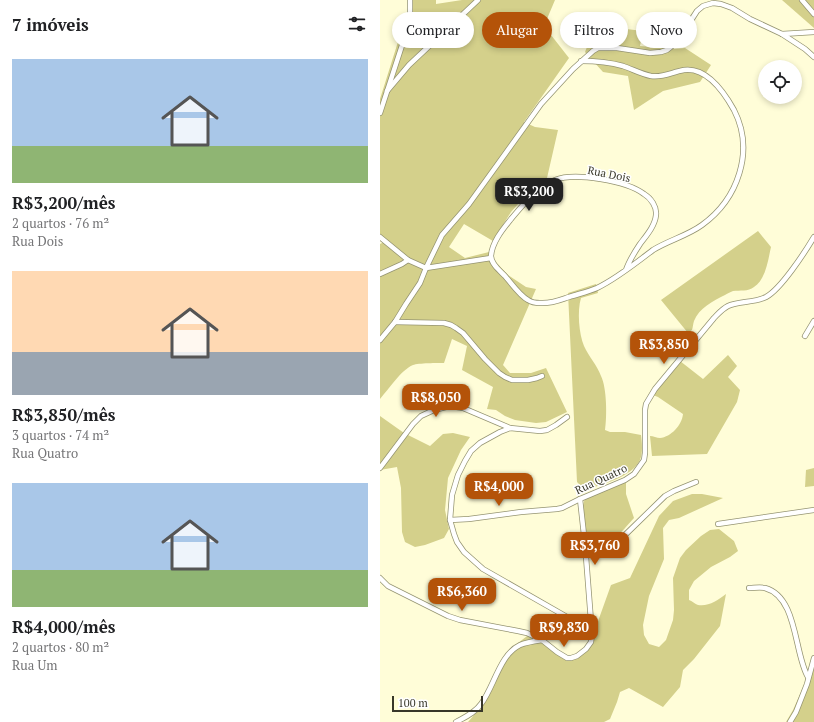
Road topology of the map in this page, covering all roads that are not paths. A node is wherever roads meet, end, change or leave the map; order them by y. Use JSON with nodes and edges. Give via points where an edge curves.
{"nodes":[{"id":1,"x":410,"y":0,"type":"edge"},
{"id":2,"x":478,"y":0,"type":"edge"},
{"id":3,"x":802,"y":0,"type":"edge"},
{"id":4,"x":814,"y":14,"type":"edge"},
{"id":5,"x":814,"y":32,"type":"edge"},
{"id":6,"x":782,"y":34,"type":"junction"},
{"id":7,"x":814,"y":57,"type":"edge"},
{"id":8,"x":581,"y":61,"type":"junction"},
{"id":9,"x":387,"y":91,"type":"junction"},
{"id":10,"x":380,"y":113,"type":"edge"},
{"id":11,"x":380,"y":237,"type":"edge"},
{"id":12,"x":814,"y":238,"type":"edge"},
{"id":13,"x":491,"y":258,"type":"junction"},
{"id":14,"x":408,"y":260,"type":"junction"},
{"id":15,"x":426,"y":268,"type":"junction"},
{"id":16,"x":626,"y":270,"type":"junction"},
{"id":17,"x":380,"y":274,"type":"edge"},
{"id":18,"x":814,"y":321,"type":"edge"},
{"id":19,"x":395,"y":322,"type":"junction"},
{"id":20,"x":806,"y":336,"type":"dead end"},
{"id":21,"x":380,"y":340,"type":"edge"},
{"id":22,"x":542,"y":376,"type":"dead end"},
{"id":23,"x":567,"y":417,"type":"dead end"},
{"id":24,"x":510,"y":428,"type":"junction"},
{"id":25,"x":380,"y":468,"type":"edge"},
{"id":26,"x":696,"y":482,"type":"dead end"},
{"id":27,"x":580,"y":499,"type":"junction"},
{"id":28,"x":814,"y":510,"type":"edge"},
{"id":29,"x":450,"y":520,"type":"junction"},
{"id":30,"x":718,"y":524,"type":"dead end"},
{"id":31,"x":585,"y":544,"type":"junction"},
{"id":32,"x":380,"y":578,"type":"edge"},
{"id":33,"x":749,"y":588,"type":"dead end"},
{"id":34,"x":592,"y":634,"type":"junction"},
{"id":35,"x":542,"y":640,"type":"junction"},
{"id":36,"x":814,"y":658,"type":"edge"},
{"id":37,"x":808,"y":677,"type":"junction"},
{"id":38,"x":456,"y":722,"type":"edge"},
{"id":39,"x":790,"y":722,"type":"edge"}],
"edges":[{"from":1,"to":9,"type":"street","via":[[407,30]]},
{"from":2,"to":9,"type":"street","via":[[409,65]]},
{"from":3,"to":4,"type":"street"},
{"from":5,"to":6,"type":"street"},
{"from":6,"to":7,"type":"street"},
{"from":6,"to":8,"type":"street","via":[[732,8],[713,3],[697,11],[677,42],[667,50],[650,53],[598,48]]},
{"from":8,"to":15,"type":"street","via":[[541,104],[469,204],[442,235]]},
{"from":8,"to":16,"type":"street","via":[[609,62],[650,76],[685,70],[699,72],[719,87],[732,106],[742,132],[743,160],[740,172],[720,209],[701,226],[661,245]]},
{"from":9,"to":10,"type":"street"},
{"from":11,"to":14,"type":"street"},
{"from":12,"to":27,"type":"street","name":"Rua Quatro","via":[[773,293],[766,298],[732,304],[722,310],[655,389],[645,410],[645,453],[642,464],[634,474]]},
{"from":13,"to":15,"type":"street"},
{"from":13,"to":16,"type":"street","via":[[520,293],[528,300],[540,303],[553,303],[597,288]]},
{"from":13,"to":16,"type":"street","name":"Rua Dois","via":[[495,242],[504,228],[541,188],[557,179],[587,178],[632,187],[644,193],[654,206],[656,213],[653,225],[629,260]]},
{"from":14,"to":15,"type":"street"},
{"from":14,"to":17,"type":"street"},
{"from":15,"to":19,"type":"street","via":[[420,283]]},
{"from":18,"to":20,"type":"street"},
{"from":19,"to":21,"type":"street"},
{"from":19,"to":22,"type":"street","via":[[451,325],[505,377],[512,380],[528,380]]},
{"from":23,"to":24,"type":"street","via":[[547,430]]},
{"from":24,"to":25,"type":"street","via":[[463,408],[450,406],[434,410],[421,416],[413,424]]},
{"from":24,"to":29,"type":"street","via":[[480,443],[471,451],[458,475],[452,495]]},
{"from":26,"to":31,"type":"street","via":[[665,496],[625,535],[613,542]]},
{"from":27,"to":29,"type":"street","name":"Rua Quatro","via":[[562,508]]},
{"from":27,"to":31,"type":"street"},
{"from":28,"to":30,"type":"street"},
{"from":29,"to":34,"type":"street","via":[[457,542],[483,570],[574,621]]},
{"from":31,"to":34,"type":"street"},
{"from":32,"to":35,"type":"street","via":[[388,586],[448,616],[523,632]]},
{"from":33,"to":37,"type":"street","via":[[770,590],[785,604]]},
{"from":34,"to":35,"type":"street","via":[[589,646],[571,658],[557,652]]},
{"from":35,"to":38,"type":"street","via":[[521,645],[510,652],[480,706]]},
{"from":36,"to":37,"type":"street"},
{"from":37,"to":39,"type":"street"}]}
